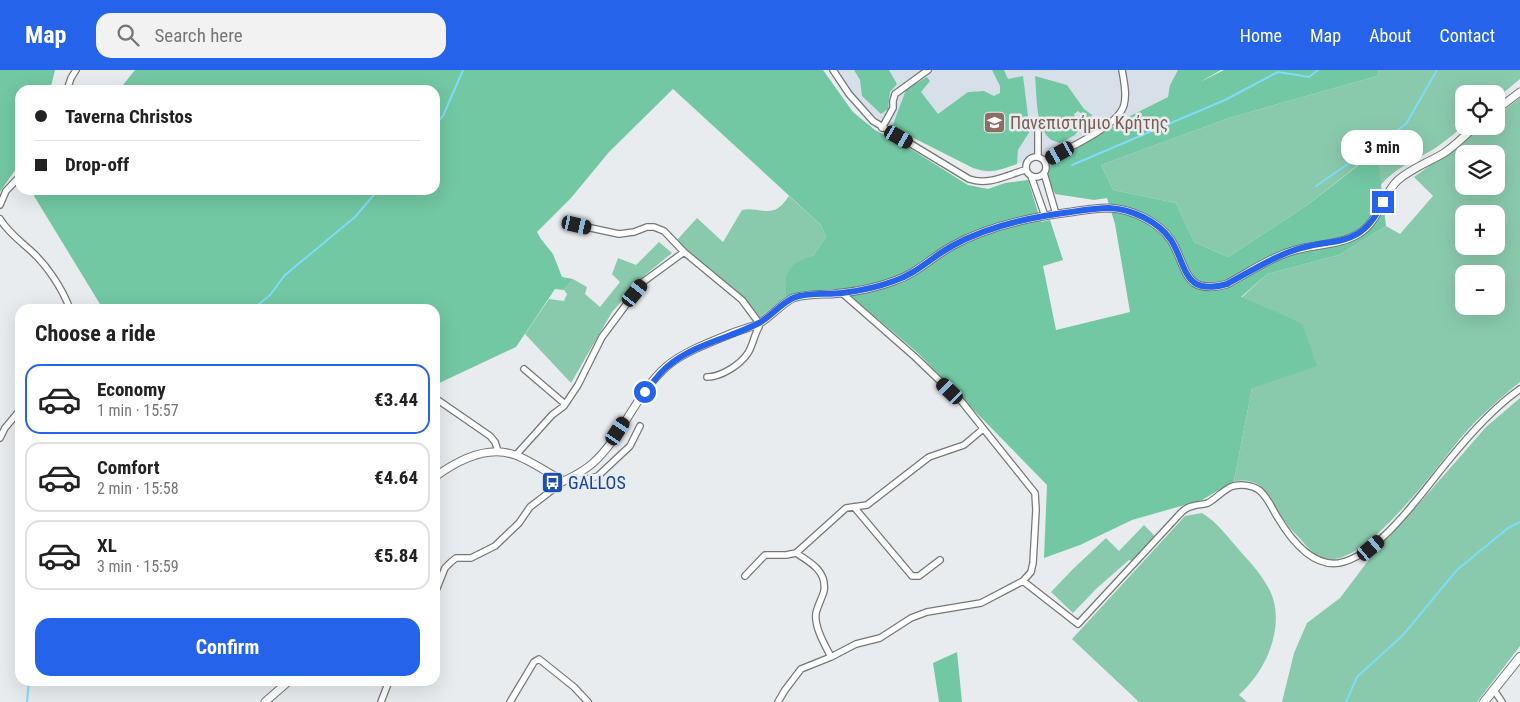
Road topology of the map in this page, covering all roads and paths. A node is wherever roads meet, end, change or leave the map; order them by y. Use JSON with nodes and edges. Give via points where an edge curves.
{"nodes":[{"id":1,"x":76,"y":70,"type":"edge"},
{"id":2,"x":833,"y":70,"type":"edge"},
{"id":3,"x":928,"y":70,"type":"edge"},
{"id":4,"x":1122,"y":70,"type":"edge"},
{"id":5,"x":69,"y":85,"type":"edge"},
{"id":6,"x":1520,"y":92,"type":"edge"},
{"id":7,"x":1505,"y":103,"type":"edge"},
{"id":8,"x":882,"y":128,"type":"junction"},
{"id":9,"x":1038,"y":129,"type":"dead end"},
{"id":10,"x":1466,"y":135,"type":"edge"},
{"id":11,"x":1038,"y":157,"type":"junction"},
{"id":12,"x":1044,"y":162,"type":"junction"},
{"id":13,"x":1025,"y":170,"type":"junction"},
{"id":14,"x":1044,"y":174,"type":"junction"},
{"id":15,"x":1031,"y":176,"type":"junction"},
{"id":16,"x":15,"y":181,"type":"edge"},
{"id":17,"x":0,"y":205,"type":"edge"},
{"id":18,"x":1056,"y":214,"type":"junction"},
{"id":19,"x":1045,"y":216,"type":"junction"},
{"id":20,"x":0,"y":219,"type":"edge"},
{"id":21,"x":577,"y":225,"type":"dead end"},
{"id":22,"x":684,"y":252,"type":"junction"},
{"id":23,"x":842,"y":293,"type":"junction"},
{"id":24,"x":68,"y":304,"type":"edge"},
{"id":25,"x":759,"y":323,"type":"junction"},
{"id":26,"x":524,"y":368,"type":"dead end"},
{"id":27,"x":707,"y":377,"type":"dead end"},
{"id":28,"x":1520,"y":389,"type":"edge"},
{"id":29,"x":440,"y":401,"type":"edge"},
{"id":30,"x":565,"y":404,"type":"junction"},
{"id":31,"x":15,"y":416,"type":"edge"},
{"id":32,"x":640,"y":426,"type":"dead end"},
{"id":33,"x":983,"y":429,"type":"junction"},
{"id":34,"x":0,"y":438,"type":"edge"},
{"id":35,"x":498,"y":451,"type":"junction"},
{"id":36,"x":516,"y":455,"type":"junction"},
{"id":37,"x":440,"y":474,"type":"edge"},
{"id":38,"x":574,"y":476,"type":"junction"},
{"id":39,"x":564,"y":481,"type":"junction"},
{"id":40,"x":854,"y":507,"type":"junction"},
{"id":41,"x":796,"y":553,"type":"junction"},
{"id":42,"x":940,"y":560,"type":"dead end"},
{"id":43,"x":745,"y":576,"type":"dead end"},
{"id":44,"x":440,"y":580,"type":"edge"},
{"id":45,"x":1023,"y":582,"type":"junction"},
{"id":46,"x":831,"y":657,"type":"junction"},
{"id":47,"x":1520,"y":657,"type":"edge"},
{"id":48,"x":283,"y":686,"type":"edge"},
{"id":49,"x":387,"y":686,"type":"edge"},
{"id":50,"x":1494,"y":690,"type":"junction"},
{"id":51,"x":265,"y":702,"type":"edge"},
{"id":52,"x":381,"y":702,"type":"edge"},
{"id":53,"x":510,"y":702,"type":"edge"},
{"id":54,"x":588,"y":702,"type":"edge"},
{"id":55,"x":778,"y":702,"type":"edge"},
{"id":56,"x":1484,"y":702,"type":"edge"},
{"id":57,"x":1502,"y":702,"type":"edge"}],
"edges":[{"from":1,"to":5,"type":"street"},
{"from":2,"to":8,"type":"street","via":[[862,110]]},
{"from":3,"to":8,"type":"street","via":[[895,94],[894,108]]},
{"from":4,"to":12,"type":"street","via":[[1125,98],[1118,116],[1104,128]]},
{"from":6,"to":7,"type":"street"},
{"from":8,"to":13,"type":"street","via":[[978,182]]},
{"from":9,"to":11,"type":"street"},
{"from":10,"to":18,"type":"street","via":[[1397,182],[1364,230],[1345,240],[1290,251],[1216,287],[1198,285],[1191,280],[1185,274],[1170,240],[1138,214],[1108,208]]},
{"from":11,"to":12,"type":"street"},
{"from":11,"to":13,"type":"street","via":[[1028,160]]},
{"from":12,"to":14,"type":"street"},
{"from":13,"to":15,"type":"street"},
{"from":14,"to":15,"type":"street"},
{"from":14,"to":18,"type":"street"},
{"from":15,"to":19,"type":"street"},
{"from":16,"to":17,"type":"street"},
{"from":18,"to":19,"type":"street"},
{"from":19,"to":23,"type":"street","via":[[1010,222],[980,233],[894,281]]},
{"from":20,"to":24,"type":"street","via":[[45,267]]},
{"from":21,"to":22,"type":"street","via":[[619,234],[647,228],[660,229]]},
{"from":22,"to":25,"type":"street","via":[[742,300]]},
{"from":22,"to":30,"type":"street","via":[[643,282],[602,337]]},
{"from":23,"to":25,"type":"street","via":[[793,298]]},
{"from":23,"to":33,"type":"street","via":[[962,402]]},
{"from":25,"to":27,"type":"street","via":[[743,359],[720,374]]},
{"from":25,"to":38,"type":"street","via":[[705,345],[667,367],[633,408],[607,447],[595,461]]},
{"from":26,"to":30,"type":"street"},
{"from":28,"to":45,"type":"street","via":[[1480,425],[1416,502],[1379,540],[1359,555],[1340,563],[1322,561],[1303,549],[1258,489],[1233,486],[1207,503],[1186,508],[1078,624]]},
{"from":29,"to":35,"type":"street","via":[[490,436]]},
{"from":30,"to":36,"type":"street"},
{"from":31,"to":34,"type":"street"},
{"from":32,"to":38,"type":"street","via":[[630,446],[598,476],[583,480]]},
{"from":33,"to":40,"type":"street","via":[[964,445],[930,457],[867,504]]},
{"from":33,"to":45,"type":"street","via":[[1035,493],[1033,563]]},
{"from":35,"to":36,"type":"street"},
{"from":35,"to":37,"type":"street","via":[[467,458]]},
{"from":36,"to":39,"type":"street"},
{"from":38,"to":39,"type":"street"},
{"from":39,"to":44,"type":"street","via":[[530,506],[519,523],[495,546],[470,558],[456,558],[451,562]]},
{"from":40,"to":41,"type":"street","via":[[846,508]]},
{"from":40,"to":42,"type":"street","via":[[912,576],[919,576]]},
{"from":41,"to":43,"type":"street","via":[[765,555]]},
{"from":41,"to":46,"type":"street","via":[[812,562],[821,573],[824,589],[816,614]]},
{"from":45,"to":46,"type":"street","via":[[980,603],[911,618],[880,638],[856,644]]},
{"from":46,"to":55,"type":"street","via":[[802,669]]},
{"from":47,"to":50,"type":"main road"},
{"from":48,"to":51,"type":"street"},
{"from":49,"to":52,"type":"street"},
{"from":50,"to":56,"type":"main road"},
{"from":50,"to":57,"type":"street"},
{"from":53,"to":54,"type":"street","via":[[539,659]]}]}
